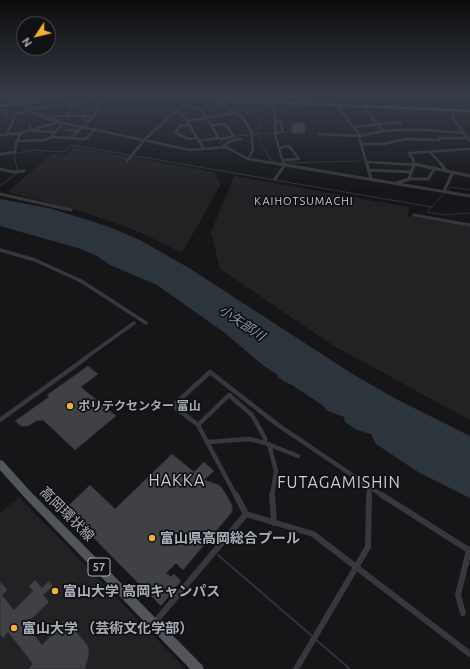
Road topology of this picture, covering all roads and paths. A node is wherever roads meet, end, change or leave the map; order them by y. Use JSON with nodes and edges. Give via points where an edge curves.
{"nodes":[{"id":1,"x":9,"y":128,"type":"edge"},
{"id":2,"x":31,"y":128,"type":"edge"},
{"id":3,"x":40,"y":128,"type":"edge"},
{"id":4,"x":58,"y":128,"type":"edge"},
{"id":5,"x":82,"y":128,"type":"edge"},
{"id":6,"x":90,"y":128,"type":"edge"},
{"id":7,"x":157,"y":128,"type":"edge"},
{"id":8,"x":178,"y":128,"type":"edge"},
{"id":9,"x":191,"y":128,"type":"edge"},
{"id":10,"x":213,"y":128,"type":"edge"},
{"id":11,"x":228,"y":128,"type":"edge"},
{"id":12,"x":249,"y":128,"type":"edge"},
{"id":13,"x":276,"y":128,"type":"edge"},
{"id":14,"x":282,"y":128,"type":"edge"},
{"id":15,"x":355,"y":128,"type":"edge"},
{"id":16,"x":381,"y":128,"type":"edge"},
{"id":17,"x":460,"y":128,"type":"edge"},
{"id":18,"x":95,"y":129,"type":"junction"},
{"id":19,"x":66,"y":130,"type":"dead end"},
{"id":20,"x":400,"y":130,"type":"junction"},
{"id":21,"x":32,"y":131,"type":"junction"},
{"id":22,"x":79,"y":131,"type":"junction"},
{"id":23,"x":383,"y":131,"type":"junction"},
{"id":24,"x":55,"y":132,"type":"junction"},
{"id":25,"x":20,"y":133,"type":"junction"},
{"id":26,"x":276,"y":133,"type":"junction"},
{"id":27,"x":463,"y":133,"type":"junction"},
{"id":28,"x":1,"y":134,"type":"edge"},
{"id":29,"x":7,"y":134,"type":"junction"},
{"id":30,"x":318,"y":134,"type":"dead end"},
{"id":31,"x":360,"y":136,"type":"junction"},
{"id":32,"x":50,"y":137,"type":"junction"},
{"id":33,"x":71,"y":138,"type":"junction"},
{"id":34,"x":241,"y":138,"type":"dead end"},
{"id":35,"x":467,"y":138,"type":"junction"},
{"id":36,"x":0,"y":139,"type":"edge"},
{"id":37,"x":145,"y":139,"type":"junction"},
{"id":38,"x":198,"y":139,"type":"junction"},
{"id":39,"x":220,"y":139,"type":"junction"},
{"id":40,"x":405,"y":139,"type":"junction"},
{"id":41,"x":17,"y":141,"type":"junction"},
{"id":42,"x":470,"y":141,"type":"edge"},
{"id":43,"x":227,"y":143,"type":"junction"},
{"id":44,"x":286,"y":143,"type":"dead end"},
{"id":45,"x":361,"y":144,"type":"junction"},
{"id":46,"x":223,"y":146,"type":"junction"},
{"id":47,"x":290,"y":146,"type":"junction"},
{"id":48,"x":279,"y":148,"type":"junction"},
{"id":49,"x":204,"y":149,"type":"junction"},
{"id":50,"x":470,"y":149,"type":"edge"},
{"id":51,"x":430,"y":152,"type":"junction"},
{"id":52,"x":0,"y":154,"type":"edge"},
{"id":53,"x":248,"y":159,"type":"junction"},
{"id":54,"x":126,"y":160,"type":"dead end"},
{"id":55,"x":283,"y":160,"type":"junction"},
{"id":56,"x":367,"y":162,"type":"junction"},
{"id":57,"x":414,"y":164,"type":"junction"},
{"id":58,"x":284,"y":166,"type":"junction"},
{"id":59,"x":434,"y":168,"type":"junction"},
{"id":60,"x":0,"y":170,"type":"edge"},
{"id":61,"x":369,"y":170,"type":"junction"},
{"id":62,"x":24,"y":171,"type":"dead end"},
{"id":63,"x":446,"y":171,"type":"junction"},
{"id":64,"x":411,"y":172,"type":"junction"},
{"id":65,"x":453,"y":172,"type":"junction"},
{"id":66,"x":470,"y":176,"type":"edge"},
{"id":67,"x":275,"y":178,"type":"dead end"},
{"id":68,"x":371,"y":179,"type":"junction"},
{"id":69,"x":409,"y":179,"type":"junction"},
{"id":70,"x":397,"y":184,"type":"junction"},
{"id":71,"x":444,"y":191,"type":"junction"},
{"id":72,"x":0,"y":194,"type":"edge"},
{"id":73,"x":470,"y":196,"type":"edge"},
{"id":74,"x":70,"y":210,"type":"dead end"},
{"id":75,"x":414,"y":215,"type":"dead end"},
{"id":76,"x":470,"y":224,"type":"edge"},
{"id":77,"x":0,"y":250,"type":"edge"},
{"id":78,"x":134,"y":323,"type":"dead end"},
{"id":79,"x":146,"y":323,"type":"dead end"},
{"id":80,"x":0,"y":420,"type":"edge"},
{"id":81,"x":198,"y":425,"type":"junction"},
{"id":82,"x":208,"y":442,"type":"junction"},
{"id":83,"x":267,"y":444,"type":"junction"},
{"id":84,"x":298,"y":456,"type":"dead end"},
{"id":85,"x":0,"y":464,"type":"edge"},
{"id":86,"x":369,"y":487,"type":"junction"},
{"id":87,"x":246,"y":514,"type":"junction"},
{"id":88,"x":274,"y":523,"type":"junction"},
{"id":89,"x":469,"y":551,"type":"edge"},
{"id":90,"x":357,"y":568,"type":"junction"},
{"id":91,"x":462,"y":613,"type":"dead end"},
{"id":92,"x":154,"y":623,"type":"junction"},
{"id":93,"x":470,"y":654,"type":"edge"},
{"id":94,"x":198,"y":669,"type":"edge"},
{"id":95,"x":296,"y":669,"type":"edge"}],
"edges":[{"from":1,"to":29,"type":"street"},
{"from":2,"to":21,"type":"street"},
{"from":3,"to":21,"type":"street"},
{"from":4,"to":24,"type":"street"},
{"from":5,"to":22,"type":"street"},
{"from":6,"to":18,"type":"street"},
{"from":7,"to":37,"type":"street"},
{"from":8,"to":38,"type":"street","via":[[175,133],[189,139]]},
{"from":9,"to":38,"type":"street"},
{"from":10,"to":39,"type":"street"},
{"from":11,"to":39,"type":"street","via":[[234,136]]},
{"from":12,"to":53,"type":"street","via":[[253,150]]},
{"from":13,"to":26,"type":"street"},
{"from":14,"to":26,"type":"street","via":[[283,132]]},
{"from":15,"to":31,"type":"street"},
{"from":16,"to":23,"type":"street"},
{"from":17,"to":27,"type":"street"},
{"from":18,"to":33,"type":"street","via":[[86,139]]},
{"from":18,"to":37,"type":"street"},
{"from":19,"to":22,"type":"street"},
{"from":20,"to":23,"type":"street"},
{"from":20,"to":27,"type":"street"},
{"from":20,"to":40,"type":"street"},
{"from":21,"to":24,"type":"street"},
{"from":21,"to":25,"type":"street"},
{"from":22,"to":33,"type":"street"},
{"from":23,"to":31,"type":"street"},
{"from":24,"to":32,"type":"street"},
{"from":25,"to":29,"type":"street"},
{"from":25,"to":41,"type":"street"},
{"from":26,"to":48,"type":"street"},
{"from":27,"to":35,"type":"street"},
{"from":28,"to":29,"type":"street"},
{"from":28,"to":36,"type":"street"},
{"from":30,"to":31,"type":"street"},
{"from":31,"to":45,"type":"street"},
{"from":32,"to":33,"type":"street"},
{"from":32,"to":41,"type":"street","via":[[46,140]]},
{"from":34,"to":43,"type":"street"},
{"from":35,"to":40,"type":"street"},
{"from":35,"to":42,"type":"street"},
{"from":37,"to":49,"type":"street","via":[[190,150]]},
{"from":37,"to":54,"type":"street"},
{"from":38,"to":39,"type":"street"},
{"from":38,"to":49,"type":"street"},
{"from":39,"to":43,"type":"street"},
{"from":40,"to":45,"type":"street","via":[[384,144]]},
{"from":41,"to":52,"type":"street","via":[[14,152]]},
{"from":43,"to":46,"type":"street"},
{"from":44,"to":47,"type":"street"},
{"from":45,"to":56,"type":"street"},
{"from":46,"to":49,"type":"street"},
{"from":46,"to":53,"type":"street"},
{"from":47,"to":48,"type":"street"},
{"from":47,"to":55,"type":"street","via":[[299,159]]},
{"from":48,"to":55,"type":"street"},
{"from":50,"to":51,"type":"street"},
{"from":51,"to":57,"type":"street","via":[[408,153],[414,159]]},
{"from":51,"to":63,"type":"street"},
{"from":53,"to":58,"type":"street"},
{"from":55,"to":58,"type":"street"},
{"from":56,"to":57,"type":"street"},
{"from":56,"to":61,"type":"street"},
{"from":57,"to":59,"type":"street"},
{"from":57,"to":64,"type":"street"},
{"from":58,"to":67,"type":"street"},
{"from":58,"to":68,"type":"street"},
{"from":59,"to":63,"type":"street"},
{"from":59,"to":69,"type":"street","via":[[428,179]]},
{"from":60,"to":62,"type":"street"},
{"from":61,"to":64,"type":"street"},
{"from":61,"to":68,"type":"street"},
{"from":63,"to":65,"type":"street"},
{"from":64,"to":69,"type":"street"},
{"from":65,"to":66,"type":"street"},
{"from":65,"to":71,"type":"street"},
{"from":68,"to":70,"type":"street"},
{"from":69,"to":70,"type":"street"},
{"from":70,"to":71,"type":"street"},
{"from":71,"to":73,"type":"street"},
{"from":72,"to":74,"type":"street"},
{"from":75,"to":76,"type":"street"},
{"from":77,"to":79,"type":"street","via":[[35,260],[82,281]]},
{"from":78,"to":80,"type":"street"},
{"from":81,"to":82,"type":"street"},
{"from":81,"to":83,"type":"street","via":[[229,395],[252,415]]},
{"from":81,"to":86,"type":"street","via":[[175,406],[210,372],[278,425]]},
{"from":82,"to":83,"type":"street","via":[[249,439]]},
{"from":82,"to":87,"type":"street"},
{"from":83,"to":84,"type":"street"},
{"from":83,"to":88,"type":"street","via":[[276,471],[272,492]]},
{"from":85,"to":92,"type":"main road","name":"高岡環状線","number":"57"},
{"from":86,"to":89,"type":"street"},
{"from":86,"to":90,"type":"street","via":[[368,547]]},
{"from":87,"to":88,"type":"street"},
{"from":87,"to":92,"type":"street"},
{"from":88,"to":90,"type":"street","via":[[313,534]]},
{"from":89,"to":91,"type":"street","via":[[458,595]]},
{"from":90,"to":93,"type":"street"},
{"from":90,"to":95,"type":"street"},
{"from":92,"to":94,"type":"main road","name":"高岡環状線","number":"57"}]}
